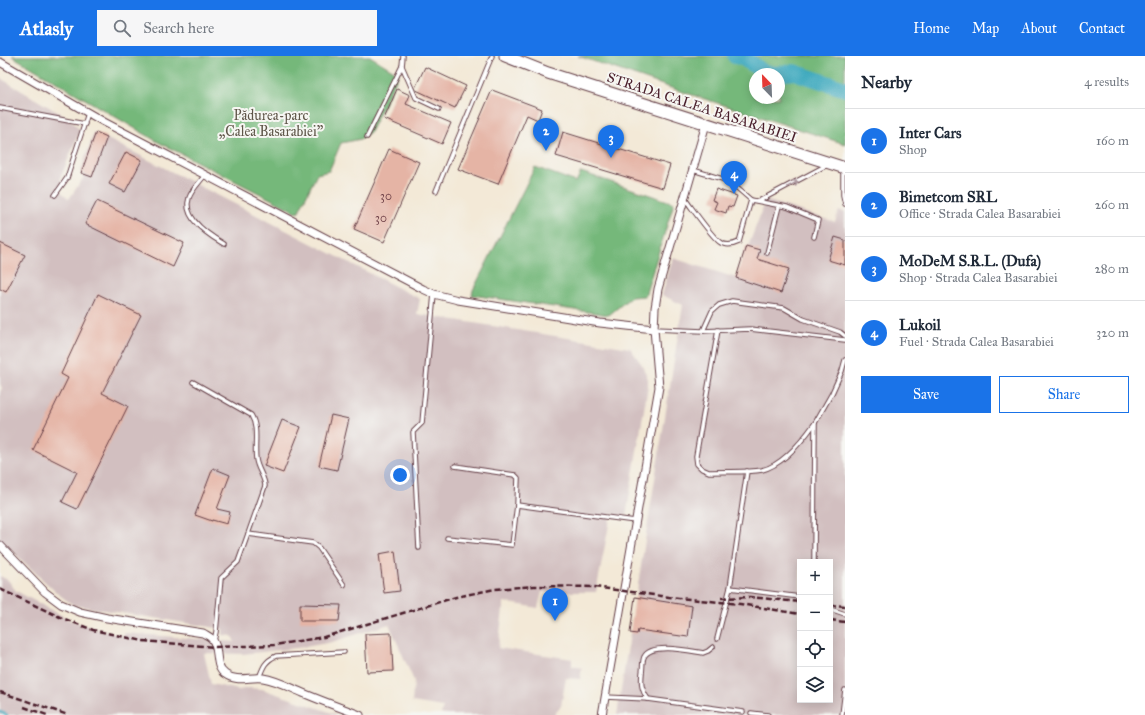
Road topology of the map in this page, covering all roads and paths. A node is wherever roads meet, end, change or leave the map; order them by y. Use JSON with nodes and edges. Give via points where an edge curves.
{"nodes":[{"id":1,"x":403,"y":56,"type":"edge"},
{"id":2,"x":492,"y":56,"type":"edge"},
{"id":3,"x":505,"y":56,"type":"edge"},
{"id":4,"x":0,"y":62,"type":"edge"},
{"id":5,"x":402,"y":66,"type":"junction"},
{"id":6,"x":0,"y":108,"type":"edge"},
{"id":7,"x":439,"y":109,"type":"dead end"},
{"id":8,"x":88,"y":113,"type":"junction"},
{"id":9,"x":84,"y":124,"type":"junction"},
{"id":10,"x":706,"y":124,"type":"junction"},
{"id":11,"x":367,"y":137,"type":"dead end"},
{"id":12,"x":830,"y":163,"type":"junction"},
{"id":13,"x":844,"y":168,"type":"edge"},
{"id":14,"x":693,"y":170,"type":"junction"},
{"id":15,"x":205,"y":175,"type":"junction"},
{"id":16,"x":436,"y":191,"type":"dead end"},
{"id":17,"x":55,"y":196,"type":"dead end"},
{"id":18,"x":685,"y":198,"type":"junction"},
{"id":19,"x":751,"y":200,"type":"junction"},
{"id":20,"x":759,"y":201,"type":"junction"},
{"id":21,"x":845,"y":204,"type":"edge"},
{"id":22,"x":779,"y":206,"type":"junction"},
{"id":23,"x":814,"y":237,"type":"dead end"},
{"id":24,"x":224,"y":244,"type":"dead end"},
{"id":25,"x":767,"y":253,"type":"dead end"},
{"id":26,"x":434,"y":294,"type":"junction"},
{"id":27,"x":654,"y":328,"type":"junction"},
{"id":28,"x":718,"y":330,"type":"junction"},
{"id":29,"x":704,"y":331,"type":"junction"},
{"id":30,"x":845,"y":336,"type":"edge"},
{"id":31,"x":845,"y":340,"type":"edge"},
{"id":32,"x":845,"y":360,"type":"edge"},
{"id":33,"x":193,"y":382,"type":"dead end"},
{"id":34,"x":815,"y":423,"type":"junction"},
{"id":35,"x":456,"y":466,"type":"dead end"},
{"id":36,"x":747,"y":471,"type":"junction"},
{"id":37,"x":517,"y":504,"type":"junction"},
{"id":38,"x":635,"y":521,"type":"junction"},
{"id":39,"x":248,"y":534,"type":"junction"},
{"id":40,"x":446,"y":538,"type":"dead end"},
{"id":41,"x":0,"y":545,"type":"edge"},
{"id":42,"x":419,"y":548,"type":"dead end"},
{"id":43,"x":814,"y":559,"type":"edge"},
{"id":44,"x":344,"y":585,"type":"dead end"},
{"id":45,"x":730,"y":588,"type":"junction"},
{"id":46,"x":797,"y":597,"type":"edge"},
{"id":47,"x":833,"y":610,"type":"edge"},
{"id":48,"x":845,"y":614,"type":"edge"},
{"id":49,"x":717,"y":639,"type":"dead end"},
{"id":50,"x":214,"y":642,"type":"junction"},
{"id":51,"x":713,"y":647,"type":"dead end"},
{"id":52,"x":344,"y":652,"type":"dead end"},
{"id":53,"x":259,"y":678,"type":"junction"},
{"id":54,"x":845,"y":690,"type":"edge"},
{"id":55,"x":605,"y":697,"type":"junction"},
{"id":56,"x":648,"y":699,"type":"junction"},
{"id":57,"x":743,"y":712,"type":"dead end"},
{"id":58,"x":751,"y":713,"type":"dead end"},
{"id":59,"x":360,"y":715,"type":"edge"},
{"id":60,"x":602,"y":715,"type":"edge"},
{"id":61,"x":768,"y":715,"type":"edge"},
{"id":62,"x":842,"y":715,"type":"edge"}],
"edges":[{"from":1,"to":5,"type":"lane"},
{"from":2,"to":16,"type":"lane"},
{"from":3,"to":10,"type":"main road","name":"STRADA CALEA BASARABIEI","via":[[548,73]]},
{"from":4,"to":8,"type":"street"},
{"from":5,"to":7,"type":"lane","via":[[416,98]]},
{"from":5,"to":11,"type":"lane"},
{"from":6,"to":9,"type":"lane"},
{"from":8,"to":9,"type":"lane"},
{"from":8,"to":15,"type":"street"},
{"from":9,"to":17,"type":"lane","via":[[68,178]]},
{"from":10,"to":12,"type":"main road","name":"STRADA CALEA BASARABIEI"},
{"from":10,"to":14,"type":"street"},
{"from":12,"to":13,"type":"main road","name":"STRADA CALEA BASARABIEI"},
{"from":20,"to":12,"type":"lane","one_way":true},
{"from":13,"to":21,"type":"lane"},
{"from":14,"to":18,"type":"street"},
{"from":14,"to":19,"type":"lane","via":[[729,181]]},
{"from":15,"to":24,"type":"lane","via":[[191,193],[188,210],[207,234]]},
{"from":15,"to":26,"type":"street"},
{"from":18,"to":19,"type":"lane","via":[[718,242],[728,245],[739,242]]},
{"from":18,"to":27,"type":"street","via":[[658,289],[654,308]]},
{"from":19,"to":20,"type":"lane"},
{"from":20,"to":22,"type":"lane"},
{"from":22,"to":23,"type":"lane","via":[[818,220]]},
{"from":22,"to":25,"type":"lane"},
{"from":26,"to":27,"type":"street","via":[[593,322]]},
{"from":26,"to":42,"type":"lane","via":[[422,423],[413,432]]},
{"from":27,"to":29,"type":"lane"},
{"from":27,"to":38,"type":"street","via":[[659,387]]},
{"from":28,"to":29,"type":"lane"},
{"from":28,"to":31,"type":"lane","via":[[750,329]]},
{"from":28,"to":36,"type":"lane","via":[[696,456],[697,464],[709,472]]},
{"from":29,"to":30,"type":"lane","via":[[712,311],[719,305],[732,301],[784,308],[803,319]]},
{"from":32,"to":34,"type":"lane","via":[[835,386]]},
{"from":33,"to":39,"type":"lane","via":[[251,415],[255,424],[256,458],[265,486]]},
{"from":34,"to":36,"type":"lane","via":[[801,443],[776,464],[763,470]]},
{"from":34,"to":43,"type":"lane"},
{"from":35,"to":37,"type":"lane","via":[[515,475],[518,478]]},
{"from":36,"to":45,"type":"lane"},
{"from":37,"to":38,"type":"lane"},
{"from":37,"to":40,"type":"lane","via":[[512,545]]},
{"from":38,"to":55,"type":"street"},
{"from":39,"to":44,"type":"lane","via":[[316,544]]},
{"from":39,"to":50,"type":"lane","via":[[238,562],[221,578]]},
{"from":41,"to":50,"type":"street","via":[[61,604],[106,618],[203,634]]},
{"from":45,"to":46,"type":"lane"},
{"from":45,"to":49,"type":"lane"},
{"from":47,"to":48,"type":"lane"},
{"from":50,"to":53,"type":"street","via":[[223,674],[237,679]]},
{"from":51,"to":56,"type":"lane","via":[[703,653],[660,648],[647,653],[641,684]]},
{"from":52,"to":53,"type":"lane","via":[[276,656],[263,665]]},
{"from":53,"to":59,"type":"street","via":[[272,680]]},
{"from":54,"to":62,"type":"lane"},
{"from":55,"to":56,"type":"lane"},
{"from":55,"to":60,"type":"street"},
{"from":56,"to":57,"type":"lane"},
{"from":58,"to":61,"type":"lane"}]}
